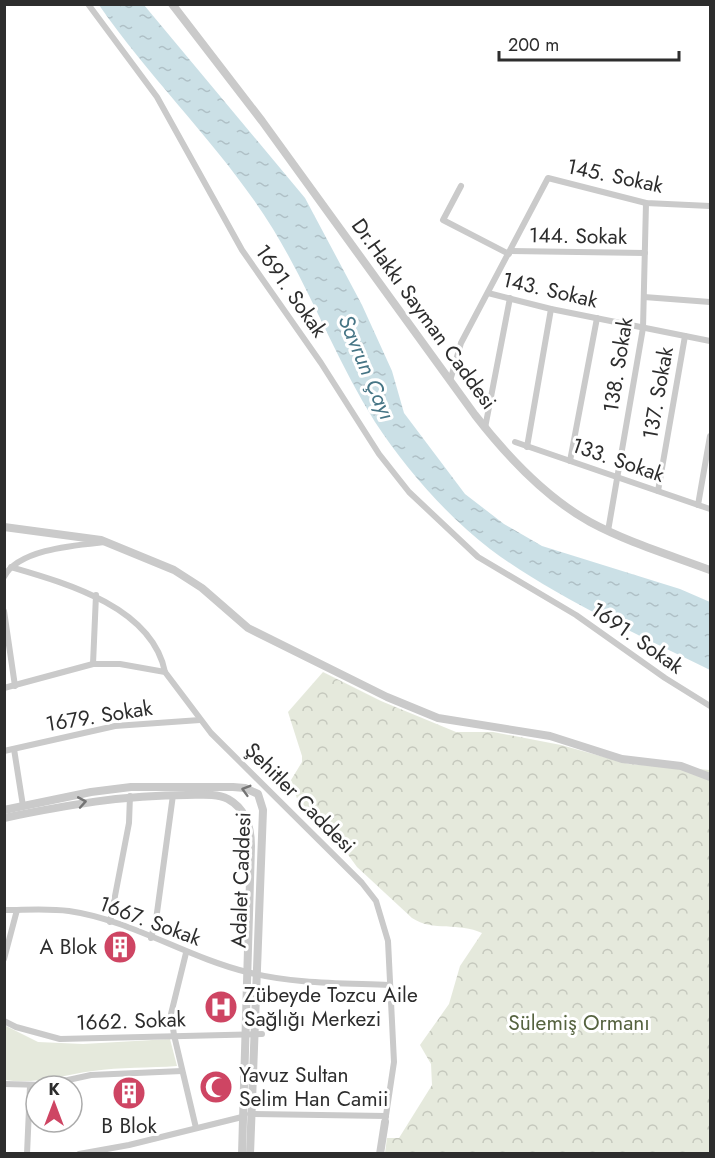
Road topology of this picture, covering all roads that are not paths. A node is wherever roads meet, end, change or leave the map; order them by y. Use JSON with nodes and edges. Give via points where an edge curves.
{"nodes":[{"id":1,"x":88,"y":4,"type":"edge"},
{"id":2,"x":172,"y":4,"type":"edge"},
{"id":3,"x":461,"y":186,"type":"dead end"},
{"id":4,"x":646,"y":203,"type":"junction"},
{"id":5,"x":711,"y":206,"type":"edge"},
{"id":6,"x":510,"y":253,"type":"junction"},
{"id":7,"x":645,"y":253,"type":"junction"},
{"id":8,"x":488,"y":293,"type":"junction"},
{"id":9,"x":644,"y":297,"type":"junction"},
{"id":10,"x":510,"y":298,"type":"junction"},
{"id":11,"x":711,"y":302,"type":"edge"},
{"id":12,"x":551,"y":309,"type":"junction"},
{"id":13,"x":597,"y":318,"type":"junction"},
{"id":14,"x":643,"y":328,"type":"junction"},
{"id":15,"x":685,"y":336,"type":"junction"},
{"id":16,"x":711,"y":342,"type":"edge"},
{"id":17,"x":450,"y":381,"type":"junction"},
{"id":18,"x":484,"y":428,"type":"junction"},
{"id":19,"x":711,"y":436,"type":"edge"},
{"id":20,"x":515,"y":442,"type":"dead end"},
{"id":21,"x":527,"y":447,"type":"junction"},
{"id":22,"x":570,"y":461,"type":"junction"},
{"id":23,"x":617,"y":477,"type":"junction"},
{"id":24,"x":658,"y":491,"type":"junction"},
{"id":25,"x":698,"y":505,"type":"junction"},
{"id":26,"x":711,"y":509,"type":"edge"},
{"id":27,"x":4,"y":527,"type":"edge"},
{"id":28,"x":608,"y":531,"type":"junction"},
{"id":29,"x":106,"y":542,"type":"junction"},
{"id":30,"x":11,"y":567,"type":"junction"},
{"id":31,"x":711,"y":570,"type":"edge"},
{"id":32,"x":4,"y":577,"type":"edge"},
{"id":33,"x":96,"y":595,"type":"junction"},
{"id":34,"x":4,"y":611,"type":"edge"},
{"id":35,"x":93,"y":664,"type":"junction"},
{"id":36,"x":165,"y":672,"type":"junction"},
{"id":37,"x":15,"y":686,"type":"junction"},
{"id":38,"x":4,"y":688,"type":"edge"},
{"id":39,"x":711,"y":706,"type":"edge"},
{"id":40,"x":200,"y":720,"type":"junction"},
{"id":41,"x":14,"y":749,"type":"junction"},
{"id":42,"x":4,"y":752,"type":"edge"},
{"id":43,"x":711,"y":777,"type":"edge"},
{"id":44,"x":173,"y":795,"type":"junction"},
{"id":45,"x":130,"y":796,"type":"junction"},
{"id":46,"x":23,"y":806,"type":"junction"},
{"id":47,"x":4,"y":810,"type":"edge"},
{"id":48,"x":4,"y":818,"type":"edge"},
{"id":49,"x":4,"y":910,"type":"edge"},
{"id":50,"x":17,"y":910,"type":"junction"},
{"id":51,"x":110,"y":922,"type":"junction"},
{"id":52,"x":151,"y":938,"type":"junction"},
{"id":53,"x":186,"y":953,"type":"junction"},
{"id":54,"x":4,"y":959,"type":"edge"},
{"id":55,"x":251,"y":973,"type":"junction"},
{"id":56,"x":389,"y":985,"type":"junction"},
{"id":57,"x":4,"y":1021,"type":"edge"},
{"id":58,"x":253,"y":1034,"type":"junction"},
{"id":59,"x":174,"y":1035,"type":"junction"},
{"id":60,"x":182,"y":1071,"type":"junction"},
{"id":61,"x":84,"y":1076,"type":"edge"},
{"id":62,"x":4,"y":1084,"type":"edge"},
{"id":63,"x":24,"y":1086,"type":"edge"},
{"id":64,"x":246,"y":1115,"type":"junction"},
{"id":65,"x":385,"y":1119,"type":"junction"},
{"id":66,"x":196,"y":1128,"type":"junction"},
{"id":67,"x":28,"y":1134,"type":"edge"},
{"id":68,"x":27,"y":1154,"type":"edge"},
{"id":69,"x":79,"y":1154,"type":"edge"},
{"id":70,"x":242,"y":1154,"type":"edge"},
{"id":71,"x":250,"y":1154,"type":"edge"},
{"id":72,"x":380,"y":1154,"type":"edge"}],
"edges":[{"from":1,"to":39,"type":"street","name":"1691. Sokak","via":[[157,97],[242,250],[379,454],[409,492],[478,557],[576,615]]},
{"from":2,"to":17,"type":"street","name":"Dr.Hakkı Sayman Caddesi"},
{"from":3,"to":6,"type":"street","name":"144. Sokak","via":[[443,220]]},
{"from":4,"to":5,"type":"street","name":"145. Sokak"},
{"from":4,"to":6,"type":"street","name":"145. Sokak","via":[[548,178]]},
{"from":4,"to":7,"type":"street","name":"138. Sokak"},
{"from":6,"to":7,"type":"street","name":"144. Sokak"},
{"from":6,"to":8,"type":"street"},
{"from":7,"to":9,"type":"street","name":"138. Sokak"},
{"from":8,"to":10,"type":"street","name":"143. Sokak"},
{"from":8,"to":17,"type":"street","via":[[458,350]]},
{"from":9,"to":11,"type":"street"},
{"from":9,"to":14,"type":"street","name":"138. Sokak"},
{"from":10,"to":12,"type":"street","name":"143. Sokak"},
{"from":10,"to":18,"type":"street"},
{"from":12,"to":13,"type":"street","name":"143. Sokak"},
{"from":12,"to":21,"type":"street"},
{"from":13,"to":14,"type":"street","name":"143. Sokak"},
{"from":13,"to":22,"type":"street"},
{"from":14,"to":15,"type":"street","name":"143. Sokak"},
{"from":14,"to":23,"type":"street","name":"138. Sokak"},
{"from":15,"to":16,"type":"street","name":"143. Sokak"},
{"from":15,"to":24,"type":"street","name":"137. Sokak"},
{"from":17,"to":18,"type":"street","name":"Dr.Hakkı Sayman Caddesi"},
{"from":18,"to":28,"type":"street","name":"Dr.Hakkı Sayman Caddesi","via":[[544,488]]},
{"from":19,"to":25,"type":"street"},
{"from":20,"to":21,"type":"street","name":"133. Sokak"},
{"from":21,"to":22,"type":"street","name":"133. Sokak"},
{"from":22,"to":23,"type":"street","name":"133. Sokak"},
{"from":23,"to":24,"type":"street","name":"133. Sokak"},
{"from":23,"to":28,"type":"street","name":"138. Sokak"},
{"from":24,"to":25,"type":"street","name":"133. Sokak"},
{"from":25,"to":26,"type":"street","name":"133. Sokak"},
{"from":27,"to":29,"type":"street"},
{"from":28,"to":31,"type":"street","name":"Dr.Hakkı Sayman Caddesi"},
{"from":29,"to":30,"type":"street","via":[[52,550]]},
{"from":29,"to":43,"type":"street","via":[[183,574],[248,628],[422,712],[459,724],[550,736],[622,759],[681,766]]},
{"from":30,"to":32,"type":"street"},
{"from":30,"to":33,"type":"street","name":"Şehitler Caddesi"},
{"from":33,"to":35,"type":"street"},
{"from":33,"to":36,"type":"street","name":"Şehitler Caddesi","via":[[143,632],[162,660]]},
{"from":34,"to":37,"type":"street"},
{"from":35,"to":36,"type":"street"},
{"from":35,"to":37,"type":"street"},
{"from":36,"to":40,"type":"street","name":"Şehitler Caddesi"},
{"from":37,"to":38,"type":"street"},
{"from":40,"to":41,"type":"street","name":"1679. Sokak","via":[[115,726]]},
{"from":40,"to":56,"type":"street","name":"Şehitler Caddesi","via":[[370,893],[387,931]]},
{"from":41,"to":42,"type":"street","name":"1679. Sokak"},
{"from":41,"to":46,"type":"street"},
{"from":44,"to":45,"type":"street"},
{"from":44,"to":52,"type":"street"},
{"from":44,"to":55,"type":"street","via":[[220,796],[234,803],[246,818],[251,846]]},
{"from":48,"to":45,"type":"street","one_way":true},
{"from":45,"to":51,"type":"street","via":[[129,823]]},
{"from":46,"to":47,"type":"street","name":"Adalet Caddesi"},
{"from":55,"to":46,"type":"street","name":"Adalet Caddesi","one_way":true,"via":[[263,810],[258,794],[245,788],[131,787]]},
{"from":49,"to":50,"type":"street","name":"1667. Sokak"},
{"from":50,"to":51,"type":"street","name":"1667. Sokak","via":[[67,910]]},
{"from":50,"to":54,"type":"street"},
{"from":51,"to":52,"type":"street","name":"1667. Sokak"},
{"from":52,"to":53,"type":"street","name":"1667. Sokak"},
{"from":53,"to":55,"type":"street","name":"1667. Sokak"},
{"from":53,"to":59,"type":"street","via":[[173,1002]]},
{"from":55,"to":56,"type":"street","name":"1667. Sokak","via":[[321,983]]},
{"from":55,"to":58,"type":"street"},
{"from":56,"to":65,"type":"street","name":"Şehitler Caddesi","via":[[394,1062]]},
{"from":57,"to":59,"type":"street","name":"1662. Sokak","via":[[60,1039]]},
{"from":58,"to":59,"type":"street","name":"1662. Sokak"},
{"from":58,"to":64,"type":"street"},
{"from":59,"to":60,"type":"street"},
{"from":60,"to":61,"type":"street"},
{"from":60,"to":66,"type":"street"},
{"from":62,"to":63,"type":"street"},
{"from":64,"to":65,"type":"street"},
{"from":64,"to":66,"type":"street"},
{"from":64,"to":70,"type":"street"},
{"from":64,"to":71,"type":"street"},
{"from":65,"to":72,"type":"street"},
{"from":66,"to":69,"type":"street"},
{"from":67,"to":68,"type":"street"}]}
